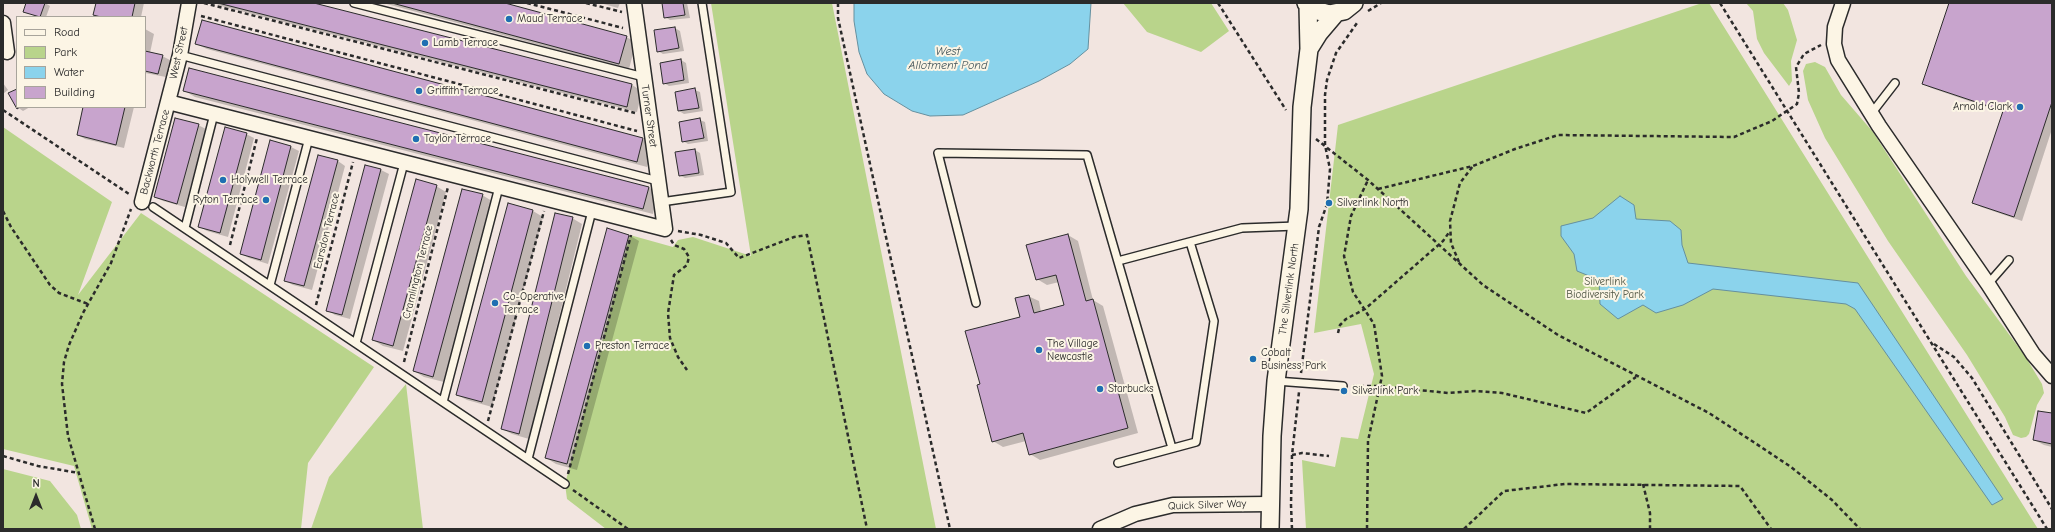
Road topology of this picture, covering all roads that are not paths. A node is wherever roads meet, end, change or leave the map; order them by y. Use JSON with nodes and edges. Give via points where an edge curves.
{"nodes":[{"id":1,"x":354,"y":3,"type":"edge"},
{"id":2,"x":702,"y":3,"type":"edge"},
{"id":3,"x":1843,"y":3,"type":"edge"},
{"id":4,"x":1307,"y":4,"type":"edge"},
{"id":5,"x":188,"y":8,"type":"edge"},
{"id":6,"x":635,"y":9,"type":"edge"},
{"id":7,"x":1359,"y":9,"type":"edge"},
{"id":8,"x":1336,"y":13,"type":"junction"},
{"id":9,"x":3,"y":26,"type":"edge"},
{"id":10,"x":1309,"y":49,"type":"junction"},
{"id":11,"x":7,"y":52,"type":"dead end"},
{"id":12,"x":180,"y":55,"type":"junction"},
{"id":13,"x":644,"y":77,"type":"junction"},
{"id":14,"x":1895,"y":83,"type":"dead end"},
{"id":15,"x":168,"y":102,"type":"junction"},
{"id":16,"x":214,"y":114,"type":"junction"},
{"id":17,"x":1871,"y":114,"type":"junction"},
{"id":18,"x":309,"y":138,"type":"junction"},
{"id":19,"x":404,"y":163,"type":"junction"},
{"id":20,"x":658,"y":181,"type":"junction"},
{"id":21,"x":499,"y":187,"type":"junction"},
{"id":22,"x":661,"y":202,"type":"junction"},
{"id":23,"x":147,"y":204,"type":"joint"},
{"id":24,"x":592,"y":211,"type":"junction"},
{"id":25,"x":1298,"y":226,"type":"junction"},
{"id":26,"x":185,"y":228,"type":"junction"},
{"id":27,"x":1190,"y":242,"type":"junction"},
{"id":28,"x":2009,"y":260,"type":"dead end"},
{"id":29,"x":1118,"y":262,"type":"junction"},
{"id":30,"x":1988,"y":284,"type":"junction"},
{"id":31,"x":270,"y":285,"type":"junction"},
{"id":32,"x":976,"y":303,"type":"dead end"},
{"id":33,"x":356,"y":343,"type":"junction"},
{"id":34,"x":2052,"y":376,"type":"edge"},
{"id":35,"x":1276,"y":381,"type":"junction"},
{"id":36,"x":1344,"y":386,"type":"road end"},
{"id":37,"x":443,"y":402,"type":"junction"},
{"id":38,"x":1172,"y":448,"type":"junction"},
{"id":39,"x":528,"y":459,"type":"junction"},
{"id":40,"x":1118,"y":464,"type":"dead end"},
{"id":41,"x":565,"y":484,"type":"road end"},
{"id":42,"x":1270,"y":504,"type":"junction"},
{"id":43,"x":1100,"y":529,"type":"edge"},
{"id":44,"x":1270,"y":529,"type":"edge"}],
"edges":[{"from":1,"to":13,"type":"lane"},
{"from":2,"to":22,"type":"lane","via":[[731,192]]},
{"from":3,"to":17,"type":"street","via":[[1835,27],[1834,44],[1838,60]]},
{"from":4,"to":8,"type":"street","via":[[1322,12]]},
{"from":4,"to":10,"type":"street","name":"The Silverlink North"},
{"from":5,"to":12,"type":"street","name":"West Street"},
{"from":6,"to":13,"type":"street","name":"Turner Street"},
{"from":7,"to":8,"type":"street"},
{"from":8,"to":10,"type":"street","name":"The Silverlink North"},
{"from":9,"to":11,"type":"street"},
{"from":10,"to":25,"type":"street","name":"The Silverlink North","via":[[1302,107]]},
{"from":12,"to":15,"type":"street","name":"West Street"},
{"from":12,"to":20,"type":"lane"},
{"from":13,"to":20,"type":"street","name":"Turner Street"},
{"from":14,"to":17,"type":"lane"},
{"from":15,"to":16,"type":"street"},
{"from":15,"to":23,"type":"street","name":"Backworth Terrace"},
{"from":16,"to":18,"type":"street"},
{"from":16,"to":26,"type":"lane"},
{"from":17,"to":30,"type":"street"},
{"from":18,"to":19,"type":"street"},
{"from":18,"to":31,"type":"lane"},
{"from":19,"to":21,"type":"street"},
{"from":19,"to":33,"type":"lane"},
{"from":20,"to":22,"type":"street","name":"Turner Street"},
{"from":21,"to":24,"type":"street"},
{"from":21,"to":37,"type":"lane"},
{"from":22,"to":24,"type":"street","name":"Turner Street","via":[[665,229]]},
{"from":23,"to":26,"type":"lane"},
{"from":24,"to":39,"type":"lane"},
{"from":25,"to":27,"type":"lane","via":[[1242,228]]},
{"from":25,"to":35,"type":"street","name":"The Silverlink North"},
{"from":26,"to":31,"type":"lane"},
{"from":27,"to":29,"type":"lane"},
{"from":27,"to":38,"type":"lane","via":[[1214,321],[1196,442]]},
{"from":28,"to":30,"type":"lane"},
{"from":29,"to":32,"type":"lane","via":[[1087,155],[938,153]]},
{"from":29,"to":38,"type":"lane"},
{"from":30,"to":34,"type":"street","via":[[2033,354]]},
{"from":31,"to":33,"type":"lane"},
{"from":33,"to":37,"type":"lane"},
{"from":35,"to":36,"type":"lane"},
{"from":35,"to":42,"type":"street","name":"The Silverlink North"},
{"from":37,"to":39,"type":"lane"},
{"from":38,"to":40,"type":"lane"},
{"from":39,"to":41,"type":"lane"},
{"from":42,"to":43,"type":"street","name":"Quick Silver Way","via":[[1173,505],[1135,514]]},
{"from":42,"to":44,"type":"street","name":"The Silverlink North"}]}
